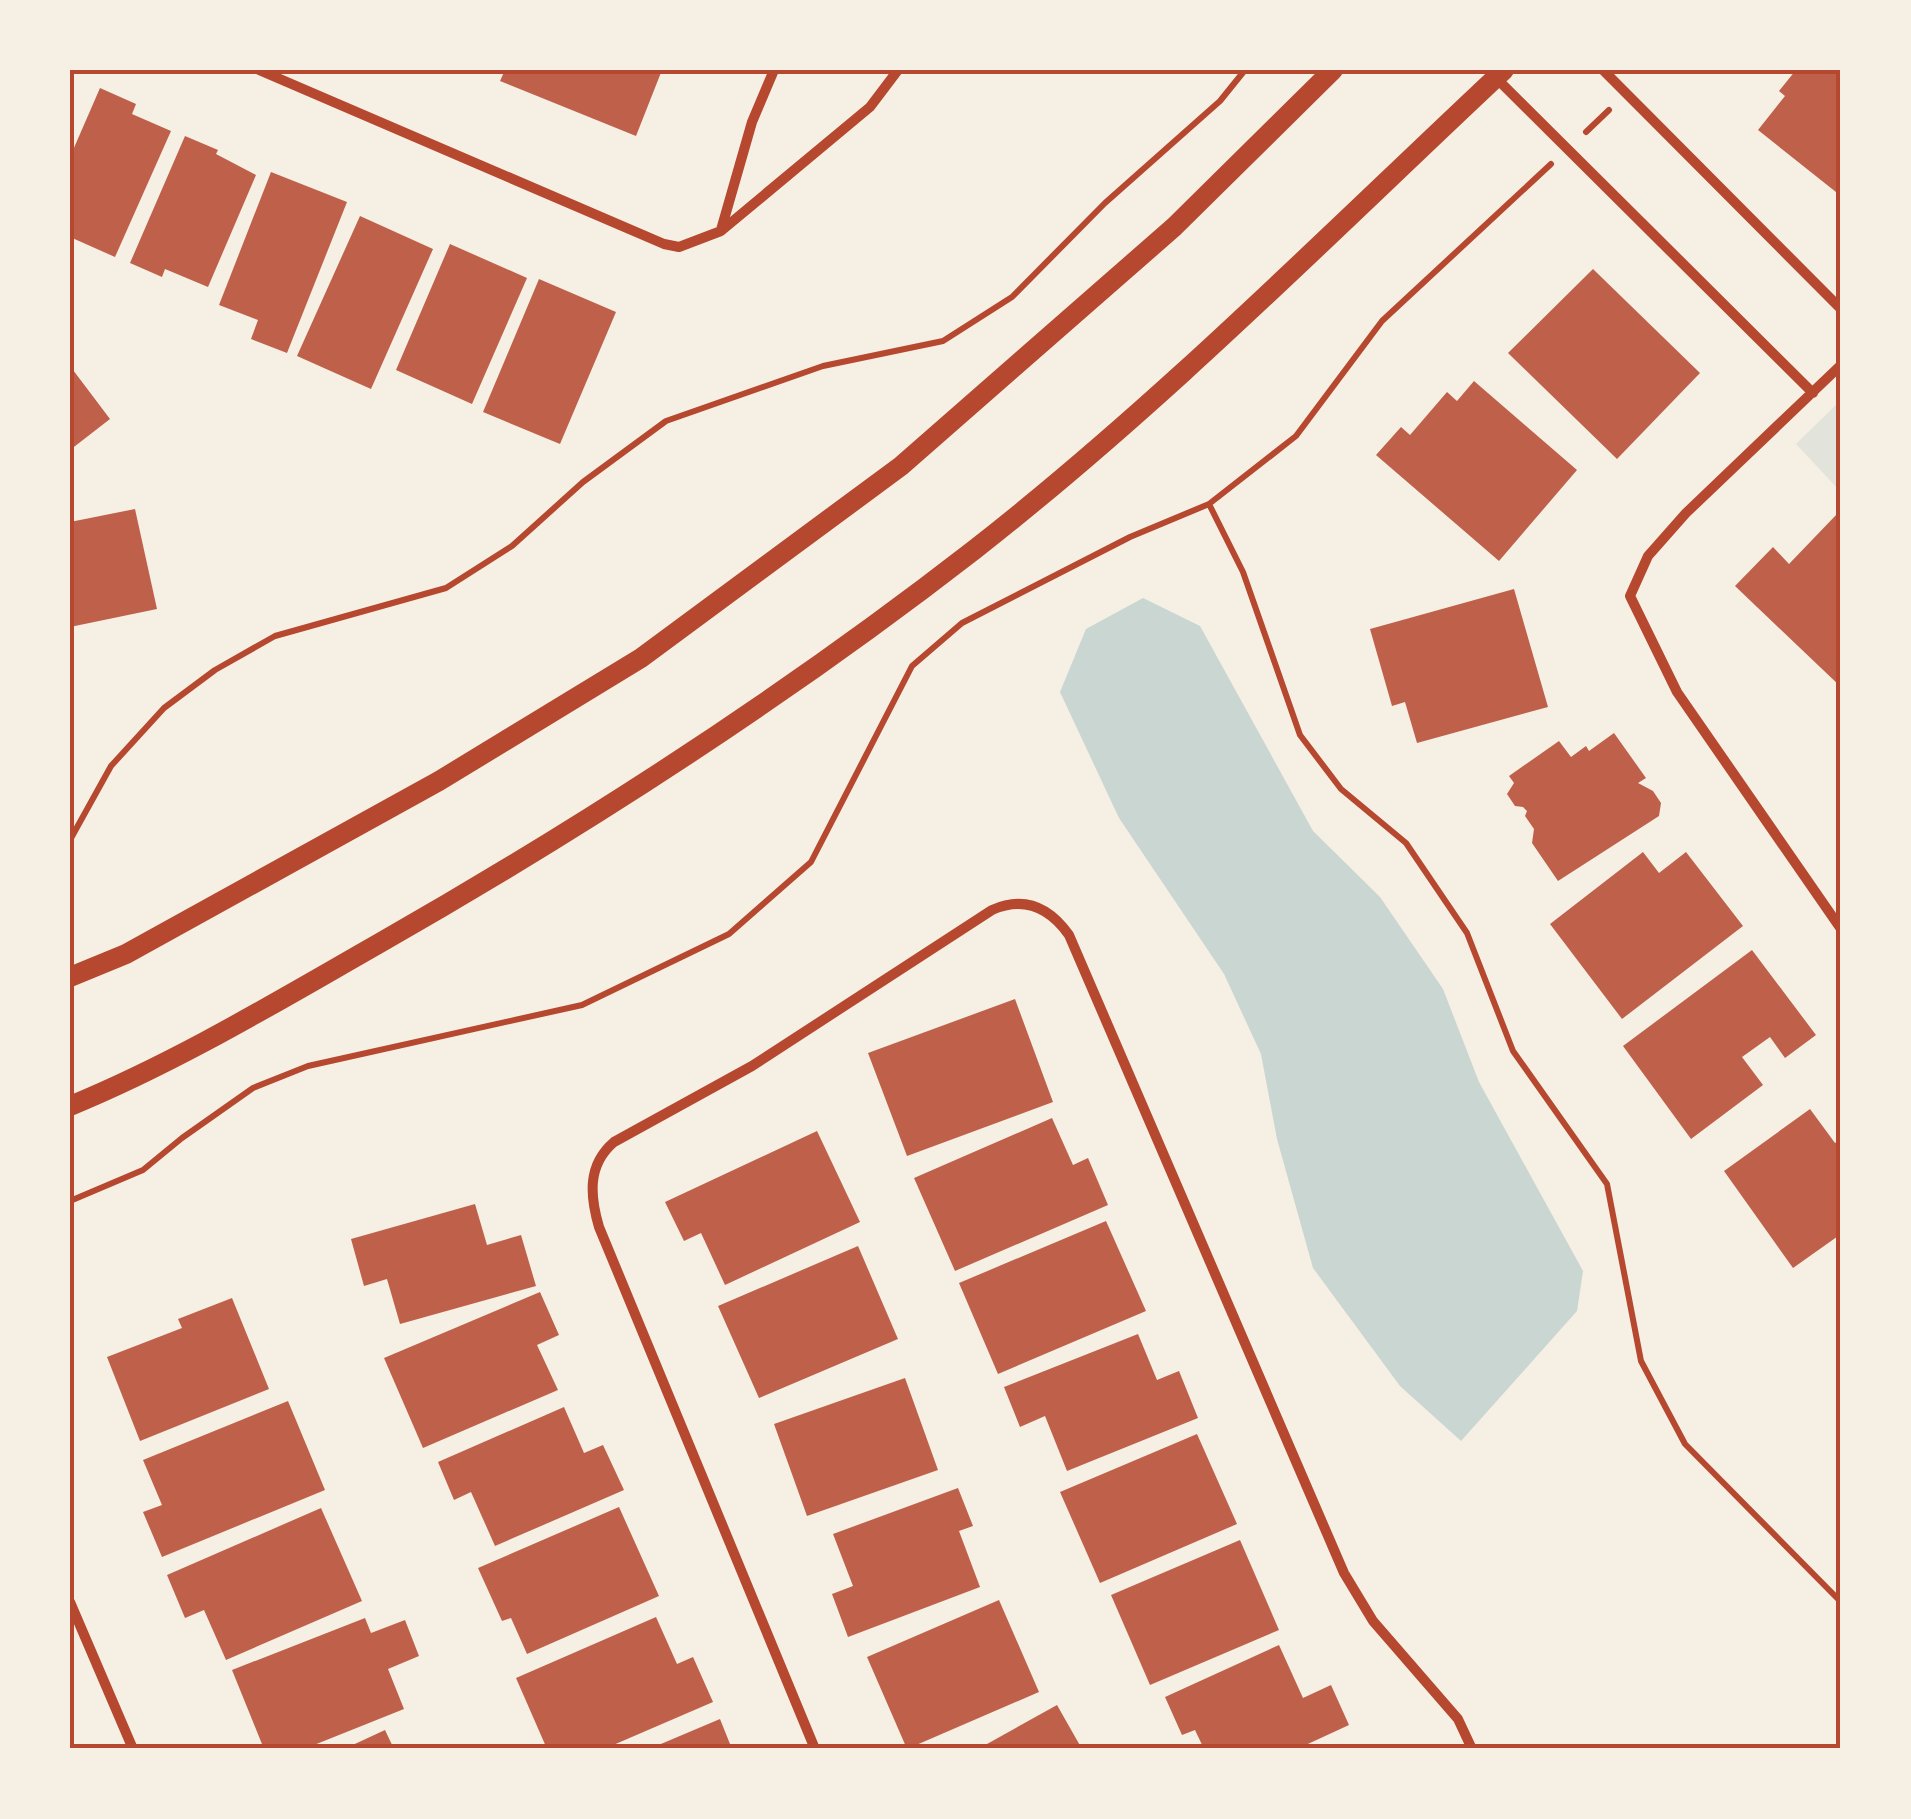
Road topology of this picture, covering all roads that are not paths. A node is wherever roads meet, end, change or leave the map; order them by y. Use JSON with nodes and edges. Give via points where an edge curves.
{"nodes":[{"id":1,"x":259,"y":70,"type":"edge"},
{"id":2,"x":774,"y":70,"type":"edge"},
{"id":3,"x":898,"y":70,"type":"edge"},
{"id":4,"x":1333,"y":70,"type":"edge"},
{"id":5,"x":1603,"y":70,"type":"edge"},
{"id":6,"x":1496,"y":73,"type":"edge"},
{"id":7,"x":721,"y":231,"type":"junction"},
{"id":8,"x":1841,"y":308,"type":"edge"},
{"id":9,"x":1841,"y":365,"type":"edge"},
{"id":10,"x":1814,"y":392,"type":"junction"},
{"id":11,"x":1841,"y":929,"type":"edge"},
{"id":12,"x":70,"y":976,"type":"edge"},
{"id":13,"x":70,"y":1106,"type":"edge"},
{"id":14,"x":70,"y":1602,"type":"edge"},
{"id":15,"x":134,"y":1749,"type":"edge"},
{"id":16,"x":814,"y":1749,"type":"edge"},
{"id":17,"x":1472,"y":1749,"type":"edge"}],
"edges":[{"from":1,"to":7,"type":"street","via":[[664,244],[679,247]]},
{"from":2,"to":7,"type":"street"},
{"from":3,"to":7,"type":"street","via":[[870,107]]},
{"from":4,"to":12,"type":"main road","via":[[1174,226],[901,466],[641,658],[439,781],[126,954]]},
{"from":5,"to":8,"type":"street"},
{"from":6,"to":10,"type":"street"},
{"from":6,"to":13,"type":"main road","via":[[1144,408],[975,549],[759,707],[437,910],[186,1050]]},
{"from":9,"to":10,"type":"street"},
{"from":10,"to":11,"type":"street","via":[[1686,513],[1648,556],[1630,596],[1677,692]]},
{"from":14,"to":15,"type":"street"},
{"from":16,"to":17,"type":"street","via":[[599,1228],[592,1200],[596,1168],[614,1142],[752,1066],[992,910],[1013,903],[1036,906],[1069,934],[1344,1573],[1373,1621],[1458,1719]]}]}
